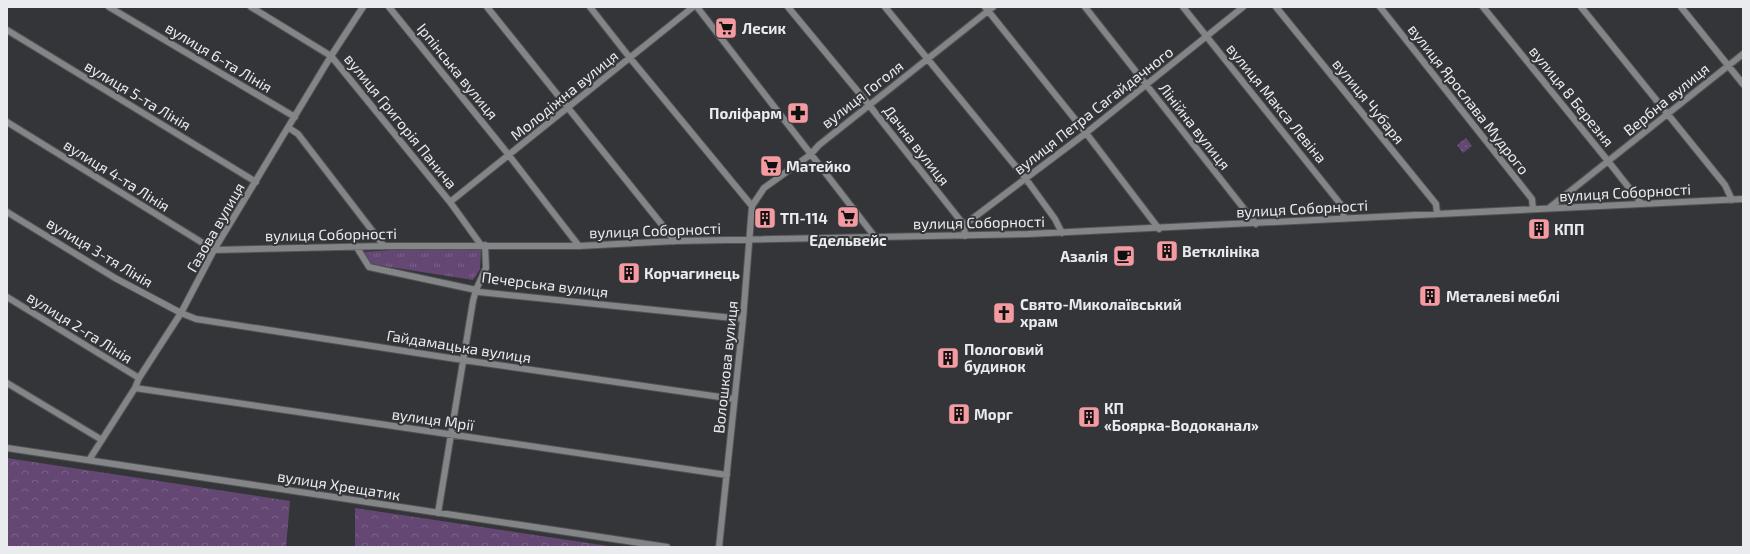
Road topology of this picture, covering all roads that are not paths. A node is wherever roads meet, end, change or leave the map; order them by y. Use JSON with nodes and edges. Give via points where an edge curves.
{"nodes":[{"id":1,"x":110,"y":7,"type":"edge"},
{"id":2,"x":252,"y":7,"type":"edge"},
{"id":3,"x":363,"y":7,"type":"edge"},
{"id":4,"x":389,"y":7,"type":"edge"},
{"id":5,"x":487,"y":7,"type":"edge"},
{"id":6,"x":590,"y":7,"type":"edge"},
{"id":7,"x":693,"y":7,"type":"edge"},
{"id":8,"x":697,"y":7,"type":"edge"},
{"id":9,"x":788,"y":7,"type":"edge"},
{"id":10,"x":885,"y":7,"type":"edge"},
{"id":11,"x":1085,"y":7,"type":"edge"},
{"id":12,"x":1183,"y":7,"type":"edge"},
{"id":13,"x":1243,"y":7,"type":"edge"},
{"id":14,"x":1276,"y":7,"type":"edge"},
{"id":15,"x":1380,"y":7,"type":"edge"},
{"id":16,"x":1483,"y":7,"type":"edge"},
{"id":17,"x":1581,"y":7,"type":"edge"},
{"id":18,"x":1681,"y":7,"type":"edge"},
{"id":19,"x":988,"y":8,"type":"edge"},
{"id":20,"x":7,"y":30,"type":"edge"},
{"id":21,"x":1207,"y":37,"type":"junction"},
{"id":22,"x":1743,"y":54,"type":"edge"},
{"id":23,"x":331,"y":56,"type":"junction"},
{"id":24,"x":630,"y":58,"type":"junction"},
{"id":25,"x":927,"y":59,"type":"junction"},
{"id":26,"x":1728,"y":66,"type":"junction"},
{"id":27,"x":1743,"y":84,"type":"edge"},
{"id":28,"x":1146,"y":85,"type":"junction"},
{"id":29,"x":869,"y":105,"type":"junction"},
{"id":30,"x":569,"y":107,"type":"junction"},
{"id":31,"x":1667,"y":114,"type":"junction"},
{"id":32,"x":295,"y":117,"type":"junction"},
{"id":33,"x":7,"y":122,"type":"edge"},
{"id":34,"x":289,"y":128,"type":"junction"},
{"id":35,"x":1086,"y":133,"type":"junction"},
{"id":36,"x":810,"y":154,"type":"junction"},
{"id":37,"x":509,"y":155,"type":"junction"},
{"id":38,"x":1608,"y":161,"type":"junction"},
{"id":39,"x":1026,"y":179,"type":"junction"},
{"id":40,"x":256,"y":182,"type":"junction"},
{"id":41,"x":1743,"y":199,"type":"edge"},
{"id":42,"x":1732,"y":200,"type":"junction"},
{"id":43,"x":450,"y":202,"type":"junction"},
{"id":44,"x":1641,"y":203,"type":"junction"},
{"id":45,"x":752,"y":206,"type":"junction"},
{"id":46,"x":1549,"y":208,"type":"junction"},
{"id":47,"x":1533,"y":209,"type":"junction"},
{"id":48,"x":7,"y":212,"type":"edge"},
{"id":49,"x":1437,"y":214,"type":"junction"},
{"id":50,"x":1344,"y":219,"type":"junction"},
{"id":51,"x":1256,"y":224,"type":"junction"},
{"id":52,"x":964,"y":225,"type":"junction"},
{"id":53,"x":1159,"y":229,"type":"junction"},
{"id":54,"x":1062,"y":233,"type":"junction"},
{"id":55,"x":965,"y":236,"type":"junction"},
{"id":56,"x":875,"y":237,"type":"junction"},
{"id":57,"x":750,"y":240,"type":"junction"},
{"id":58,"x":675,"y":241,"type":"junction"},
{"id":59,"x":483,"y":245,"type":"junction"},
{"id":60,"x":356,"y":246,"type":"junction"},
{"id":61,"x":384,"y":246,"type":"junction"},
{"id":62,"x":579,"y":246,"type":"junction"},
{"id":63,"x":214,"y":250,"type":"junction"},
{"id":64,"x":476,"y":290,"type":"junction"},
{"id":65,"x":7,"y":297,"type":"edge"},
{"id":66,"x":181,"y":313,"type":"junction"},
{"id":67,"x":743,"y":319,"type":"junction"},
{"id":68,"x":463,"y":360,"type":"junction"},
{"id":69,"x":139,"y":378,"type":"junction"},
{"id":70,"x":7,"y":383,"type":"edge"},
{"id":71,"x":135,"y":388,"type":"junction"},
{"id":72,"x":734,"y":399,"type":"junction"},
{"id":73,"x":452,"y":435,"type":"junction"},
{"id":74,"x":102,"y":440,"type":"junction"},
{"id":75,"x":7,"y":448,"type":"edge"},
{"id":76,"x":89,"y":460,"type":"junction"},
{"id":77,"x":727,"y":475,"type":"junction"},
{"id":78,"x":438,"y":513,"type":"junction"},
{"id":79,"x":666,"y":547,"type":"edge"},
{"id":80,"x":719,"y":547,"type":"edge"}],
"edges":[{"from":1,"to":32,"type":"street","name":"вулиця 6-та Лінія"},
{"from":2,"to":23,"type":"street","name":"вулиця Григорія Панича"},
{"from":3,"to":23,"type":"street","name":"Газова вулиця"},
{"from":4,"to":37,"type":"street","name":"Ірпінська вулиця"},
{"from":5,"to":30,"type":"street"},
{"from":6,"to":24,"type":"street"},
{"from":7,"to":24,"type":"street","name":"Молодіжна вулиця"},
{"from":8,"to":36,"type":"street"},
{"from":9,"to":29,"type":"street","name":"Дачна вулиця"},
{"from":10,"to":25,"type":"street"},
{"from":11,"to":28,"type":"street","name":"Лінійна вулиця"},
{"from":12,"to":21,"type":"street","name":"вулиця Макса Левіна"},
{"from":13,"to":21,"type":"street","name":"вулиця Петра Сагайдачного"},
{"from":14,"to":49,"type":"street","name":"вулиця Чубаря","via":[[1436,204]]},
{"from":15,"to":47,"type":"street","name":"вулиця Ярослава Мудрого","via":[[1532,199]]},
{"from":16,"to":38,"type":"street","name":"вулиця 8 Березня"},
{"from":17,"to":31,"type":"street"},
{"from":18,"to":26,"type":"street"},
{"from":19,"to":25,"type":"street","name":"вулиця Гоголя"},
{"from":19,"to":35,"type":"street"},
{"from":20,"to":40,"type":"street","name":"вулиця 5-та Лінія"},
{"from":21,"to":28,"type":"street","name":"вулиця Петра Сагайдачного"},
{"from":21,"to":50,"type":"street","name":"вулиця Макса Левіна","via":[[1342,206]]},
{"from":22,"to":26,"type":"street","name":"Вербна вулиця"},
{"from":23,"to":32,"type":"street","name":"Газова вулиця"},
{"from":23,"to":43,"type":"street","name":"вулиця Григорія Панича"},
{"from":24,"to":30,"type":"street","name":"Молодіжна вулиця"},
{"from":24,"to":45,"type":"street"},
{"from":25,"to":29,"type":"street","name":"вулиця Гоголя"},
{"from":25,"to":39,"type":"street"},
{"from":26,"to":27,"type":"street"},
{"from":26,"to":31,"type":"street","name":"Вербна вулиця"},
{"from":28,"to":35,"type":"street","name":"вулиця Петра Сагайдачного"},
{"from":28,"to":51,"type":"street","name":"Лінійна вулиця"},
{"from":29,"to":36,"type":"street","name":"вулиця Гоголя"},
{"from":29,"to":52,"type":"street","name":"Дачна вулиця"},
{"from":30,"to":37,"type":"street","name":"Молодіжна вулиця"},
{"from":30,"to":58,"type":"street"},
{"from":31,"to":38,"type":"street","name":"Вербна вулиця"},
{"from":31,"to":42,"type":"street","via":[[1725,185]]},
{"from":32,"to":34,"type":"street","name":"Газова вулиця"},
{"from":33,"to":63,"type":"street","name":"вулиця 4-та Лінія"},
{"from":34,"to":40,"type":"street","name":"Газова вулиця"},
{"from":34,"to":61,"type":"street","via":[[298,134]]},
{"from":35,"to":39,"type":"street","name":"вулиця Петра Сагайдачного"},
{"from":35,"to":53,"type":"street"},
{"from":36,"to":45,"type":"street","name":"вулиця Гоголя","via":[[764,188]]},
{"from":36,"to":56,"type":"street"},
{"from":37,"to":43,"type":"street","name":"Молодіжна вулиця"},
{"from":37,"to":62,"type":"street","name":"Ірпінська вулиця"},
{"from":38,"to":44,"type":"street","name":"вулиця 8 Березня"},
{"from":38,"to":46,"type":"street","name":"Вербна вулиця"},
{"from":39,"to":52,"type":"street","name":"вулиця Петра Сагайдачного"},
{"from":39,"to":54,"type":"street"},
{"from":40,"to":63,"type":"street","name":"Газова вулиця"},
{"from":41,"to":42,"type":"street","name":"вулиця Соборності"},
{"from":42,"to":44,"type":"street","name":"вулиця Соборності"},
{"from":43,"to":59,"type":"street","name":"вулиця Григорія Панича"},
{"from":44,"to":46,"type":"street","name":"вулиця Соборності"},
{"from":45,"to":57,"type":"street","name":"Волошкова вулиця"},
{"from":46,"to":47,"type":"street","name":"вулиця Соборності"},
{"from":47,"to":49,"type":"street","name":"вулиця Соборності"},
{"from":48,"to":66,"type":"street","name":"вулиця 3-тя Лінія","via":[[115,278]]},
{"from":49,"to":50,"type":"street","name":"вулиця Соборності"},
{"from":50,"to":51,"type":"street","name":"вулиця Соборності"},
{"from":51,"to":53,"type":"street","name":"вулиця Соборності"},
{"from":52,"to":55,"type":"street"},
{"from":53,"to":54,"type":"street","name":"вулиця Соборності"},
{"from":54,"to":55,"type":"street","name":"вулиця Соборності"},
{"from":55,"to":56,"type":"street","name":"вулиця Соборності"},
{"from":56,"to":57,"type":"street","name":"вулиця Соборності"},
{"from":57,"to":58,"type":"street","name":"вулиця Соборності"},
{"from":57,"to":67,"type":"street","name":"Волошкова вулиця"},
{"from":58,"to":62,"type":"street","name":"вулиця Соборності"},
{"from":59,"to":61,"type":"street","name":"вулиця Соборності"},
{"from":59,"to":62,"type":"street","name":"вулиця Соборності"},
{"from":59,"to":64,"type":"street","via":[[486,268]]},
{"from":60,"to":61,"type":"street","name":"вулиця Соборності"},
{"from":60,"to":63,"type":"street","name":"вулиця Соборності"},
{"from":60,"to":64,"type":"street","name":"Печерська вулиця","via":[[369,267]]},
{"from":63,"to":66,"type":"street","name":"Газова вулиця"},
{"from":64,"to":67,"type":"street","name":"Печерська вулиця"},
{"from":64,"to":68,"type":"street"},
{"from":65,"to":69,"type":"street","name":"вулиця 2-га Лінія"},
{"from":66,"to":68,"type":"street","name":"Гайдамацька вулиця","via":[[196,319]]},
{"from":66,"to":69,"type":"street","name":"Газова вулиця"},
{"from":67,"to":72,"type":"street","name":"Волошкова вулиця"},
{"from":68,"to":72,"type":"street","name":"Гайдамацька вулиця"},
{"from":68,"to":73,"type":"street"},
{"from":69,"to":71,"type":"street","name":"Газова вулиця"},
{"from":70,"to":74,"type":"street"},
{"from":71,"to":73,"type":"street","name":"вулиця Мрії"},
{"from":71,"to":74,"type":"street","name":"Газова вулиця"},
{"from":72,"to":77,"type":"street","name":"Волошкова вулиця"},
{"from":73,"to":77,"type":"street","name":"вулиця Мрії"},
{"from":73,"to":78,"type":"street"},
{"from":74,"to":76,"type":"street","name":"Газова вулиця"},
{"from":75,"to":76,"type":"street","name":"вулиця Хрещатик"},
{"from":76,"to":78,"type":"street","name":"вулиця Хрещатик"},
{"from":77,"to":80,"type":"street","name":"Волошкова вулиця"},
{"from":78,"to":79,"type":"street","name":"вулиця Хрещатик"}]}
